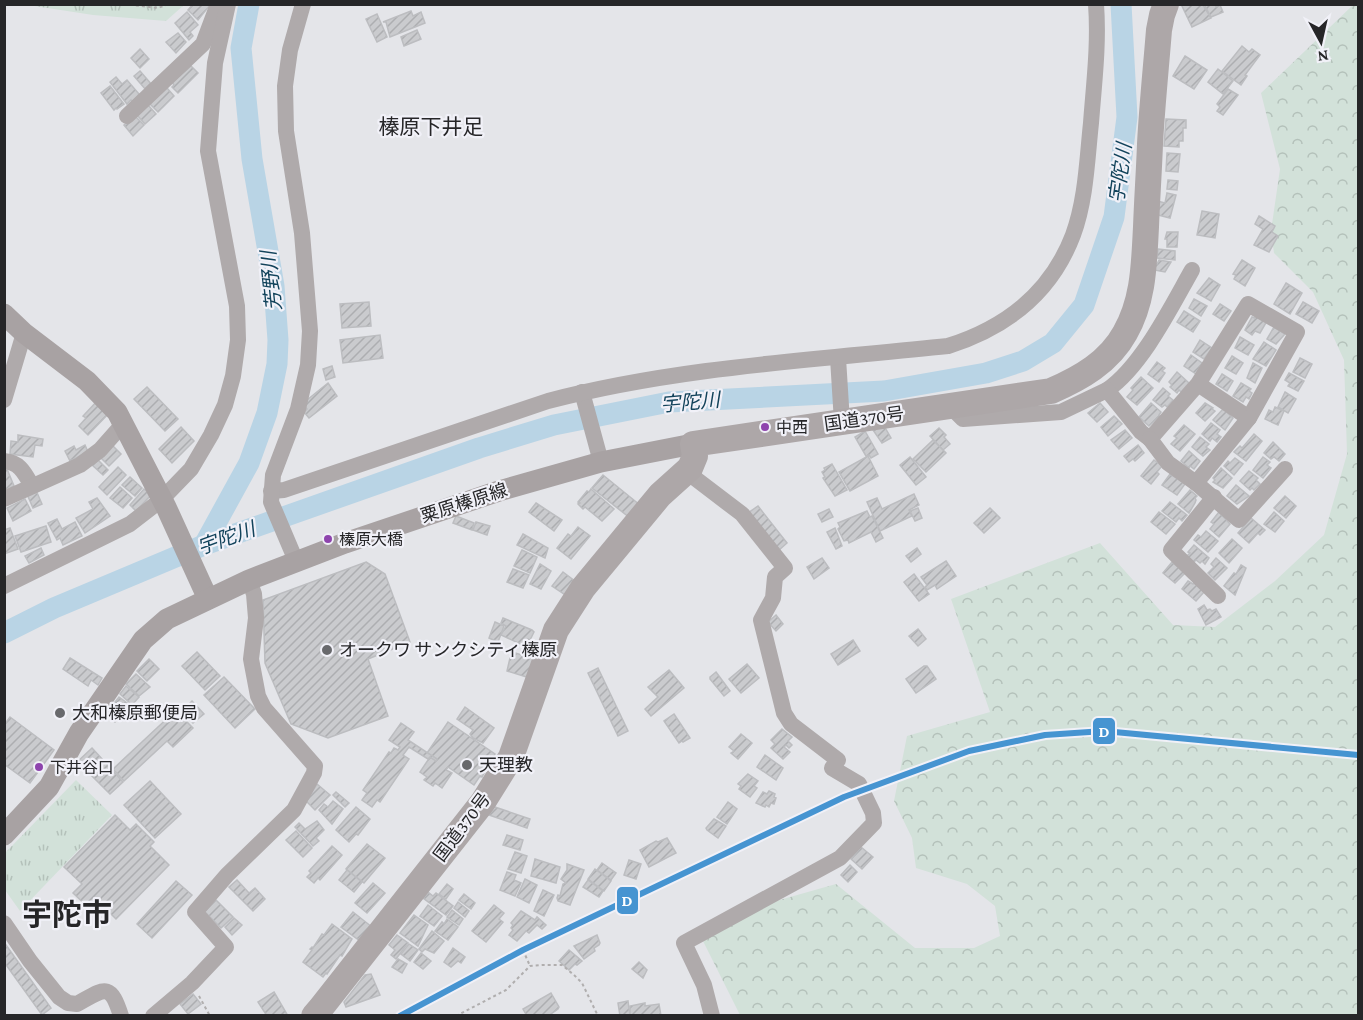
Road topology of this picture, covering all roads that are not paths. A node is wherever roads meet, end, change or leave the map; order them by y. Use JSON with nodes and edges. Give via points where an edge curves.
{"nodes":[{"id":1,"x":218,"y":4,"type":"edge"},
{"id":2,"x":228,"y":4,"type":"edge"},
{"id":3,"x":303,"y":4,"type":"edge"},
{"id":4,"x":1096,"y":4,"type":"edge"},
{"id":5,"x":1166,"y":4,"type":"edge"},
{"id":6,"x":127,"y":116,"type":"dead end"},
{"id":7,"x":1192,"y":270,"type":"dead end"},
{"id":8,"x":4,"y":314,"type":"edge"},
{"id":9,"x":24,"y":333,"type":"junction"},
{"id":10,"x":838,"y":360,"type":"junction"},
{"id":11,"x":1198,"y":384,"type":"junction"},
{"id":12,"x":1107,"y":390,"type":"junction"},
{"id":13,"x":582,"y":394,"type":"junction"},
{"id":14,"x":4,"y":400,"type":"edge"},
{"id":15,"x":950,"y":406,"type":"junction"},
{"id":16,"x":842,"y":418,"type":"junction"},
{"id":17,"x":1249,"y":418,"type":"junction"},
{"id":18,"x":123,"y":424,"type":"junction"},
{"id":19,"x":1150,"y":439,"type":"junction"},
{"id":20,"x":598,"y":453,"type":"junction"},
{"id":21,"x":692,"y":456,"type":"junction"},
{"id":22,"x":4,"y":461,"type":"edge"},
{"id":23,"x":1285,"y":469,"type":"dead end"},
{"id":24,"x":1196,"y":483,"type":"junction"},
{"id":25,"x":32,"y":486,"type":"junction"},
{"id":26,"x":271,"y":496,"type":"junction"},
{"id":27,"x":1214,"y":497,"type":"junction"},
{"id":28,"x":4,"y":499,"type":"edge"},
{"id":29,"x":164,"y":503,"type":"junction"},
{"id":30,"x":292,"y":552,"type":"junction"},
{"id":31,"x":249,"y":580,"type":"junction"},
{"id":32,"x":4,"y":586,"type":"edge"},
{"id":33,"x":205,"y":592,"type":"junction"},
{"id":34,"x":1218,"y":596,"type":"dead end"},
{"id":35,"x":4,"y":835,"type":"edge"},
{"id":36,"x":4,"y":923,"type":"edge"},
{"id":37,"x":121,"y":1016,"type":"edge"},
{"id":38,"x":153,"y":1016,"type":"edge"},
{"id":39,"x":314,"y":1016,"type":"edge"},
{"id":40,"x":712,"y":1016,"type":"edge"}],
"edges":[{"from":1,"to":6,"type":"street","via":[[203,44]]},
{"from":2,"to":29,"type":"street","via":[[215,63],[208,151],[237,306],[237,349],[225,405],[211,435]]},
{"from":3,"to":26,"type":"street","via":[[285,86],[286,131],[302,233],[310,331],[308,365],[298,409],[273,475]]},
{"from":4,"to":10,"type":"street","via":[[1097,50],[1081,203],[1062,259],[1043,287],[1011,318],[976,337],[948,346]]},
{"from":5,"to":15,"type":"highway","name":"国道370号","via":[[1159,30],[1144,279],[1124,335],[1086,374],[1051,391]]},
{"from":7,"to":12,"type":"street","via":[[1141,354],[1118,383]]},
{"from":8,"to":9,"type":"main road"},
{"from":9,"to":14,"type":"street"},
{"from":9,"to":18,"type":"main road","via":[[101,393]]},
{"from":10,"to":13,"type":"street","via":[[689,374],[606,386]]},
{"from":10,"to":16,"type":"street"},
{"from":11,"to":17,"type":"street"},
{"from":11,"to":17,"type":"street","via":[[1248,304],[1297,332]]},
{"from":11,"to":19,"type":"street"},
{"from":12,"to":15,"type":"street","via":[[1061,412],[963,419]]},
{"from":12,"to":19,"type":"street"},
{"from":13,"to":20,"type":"street"},
{"from":13,"to":26,"type":"street","via":[[548,401]]},
{"from":15,"to":16,"type":"highway","name":"国道370号"},
{"from":16,"to":21,"type":"highway","name":"国道370号","via":[[771,431]]},
{"from":17,"to":24,"type":"street"},
{"from":18,"to":25,"type":"street","via":[[89,459]]},
{"from":18,"to":29,"type":"main road"},
{"from":19,"to":24,"type":"street","via":[[1168,463]]},
{"from":20,"to":21,"type":"main road","name":"粟原榛原線"},
{"from":20,"to":30,"type":"main road","name":"粟原榛原線","via":[[345,543]]},
{"from":21,"to":39,"type":"highway","name":"国道370号","via":[[583,588],[556,630],[511,757],[483,802]]},
{"from":21,"to":40,"type":"street","via":[[696,479],[742,514],[785,568],[774,577],[773,598],[761,620],[784,713],[790,724],[838,760],[831,768],[859,784],[874,823],[840,858],[684,943],[704,985]]},
{"from":22,"to":25,"type":"street","via":[[23,470]]},
{"from":23,"to":27,"type":"street","via":[[1239,520]]},
{"from":24,"to":27,"type":"street"},
{"from":25,"to":28,"type":"street"},
{"from":26,"to":30,"type":"street"},
{"from":27,"to":34,"type":"street","via":[[1171,550]]},
{"from":29,"to":32,"type":"street"},
{"from":29,"to":33,"type":"main road"},
{"from":30,"to":31,"type":"main road","name":"粟原榛原線"},
{"from":31,"to":33,"type":"main road","name":"粟原榛原線"},
{"from":31,"to":38,"type":"street","via":[[256,618],[251,659],[258,696],[315,766],[314,773],[294,810],[195,912],[226,947]]},
{"from":33,"to":35,"type":"main road","name":"粟原榛原線","via":[[143,640],[79,733],[49,787]]},
{"from":36,"to":37,"type":"street","via":[[63,1001],[77,1004],[107,991],[114,996]]}]}
